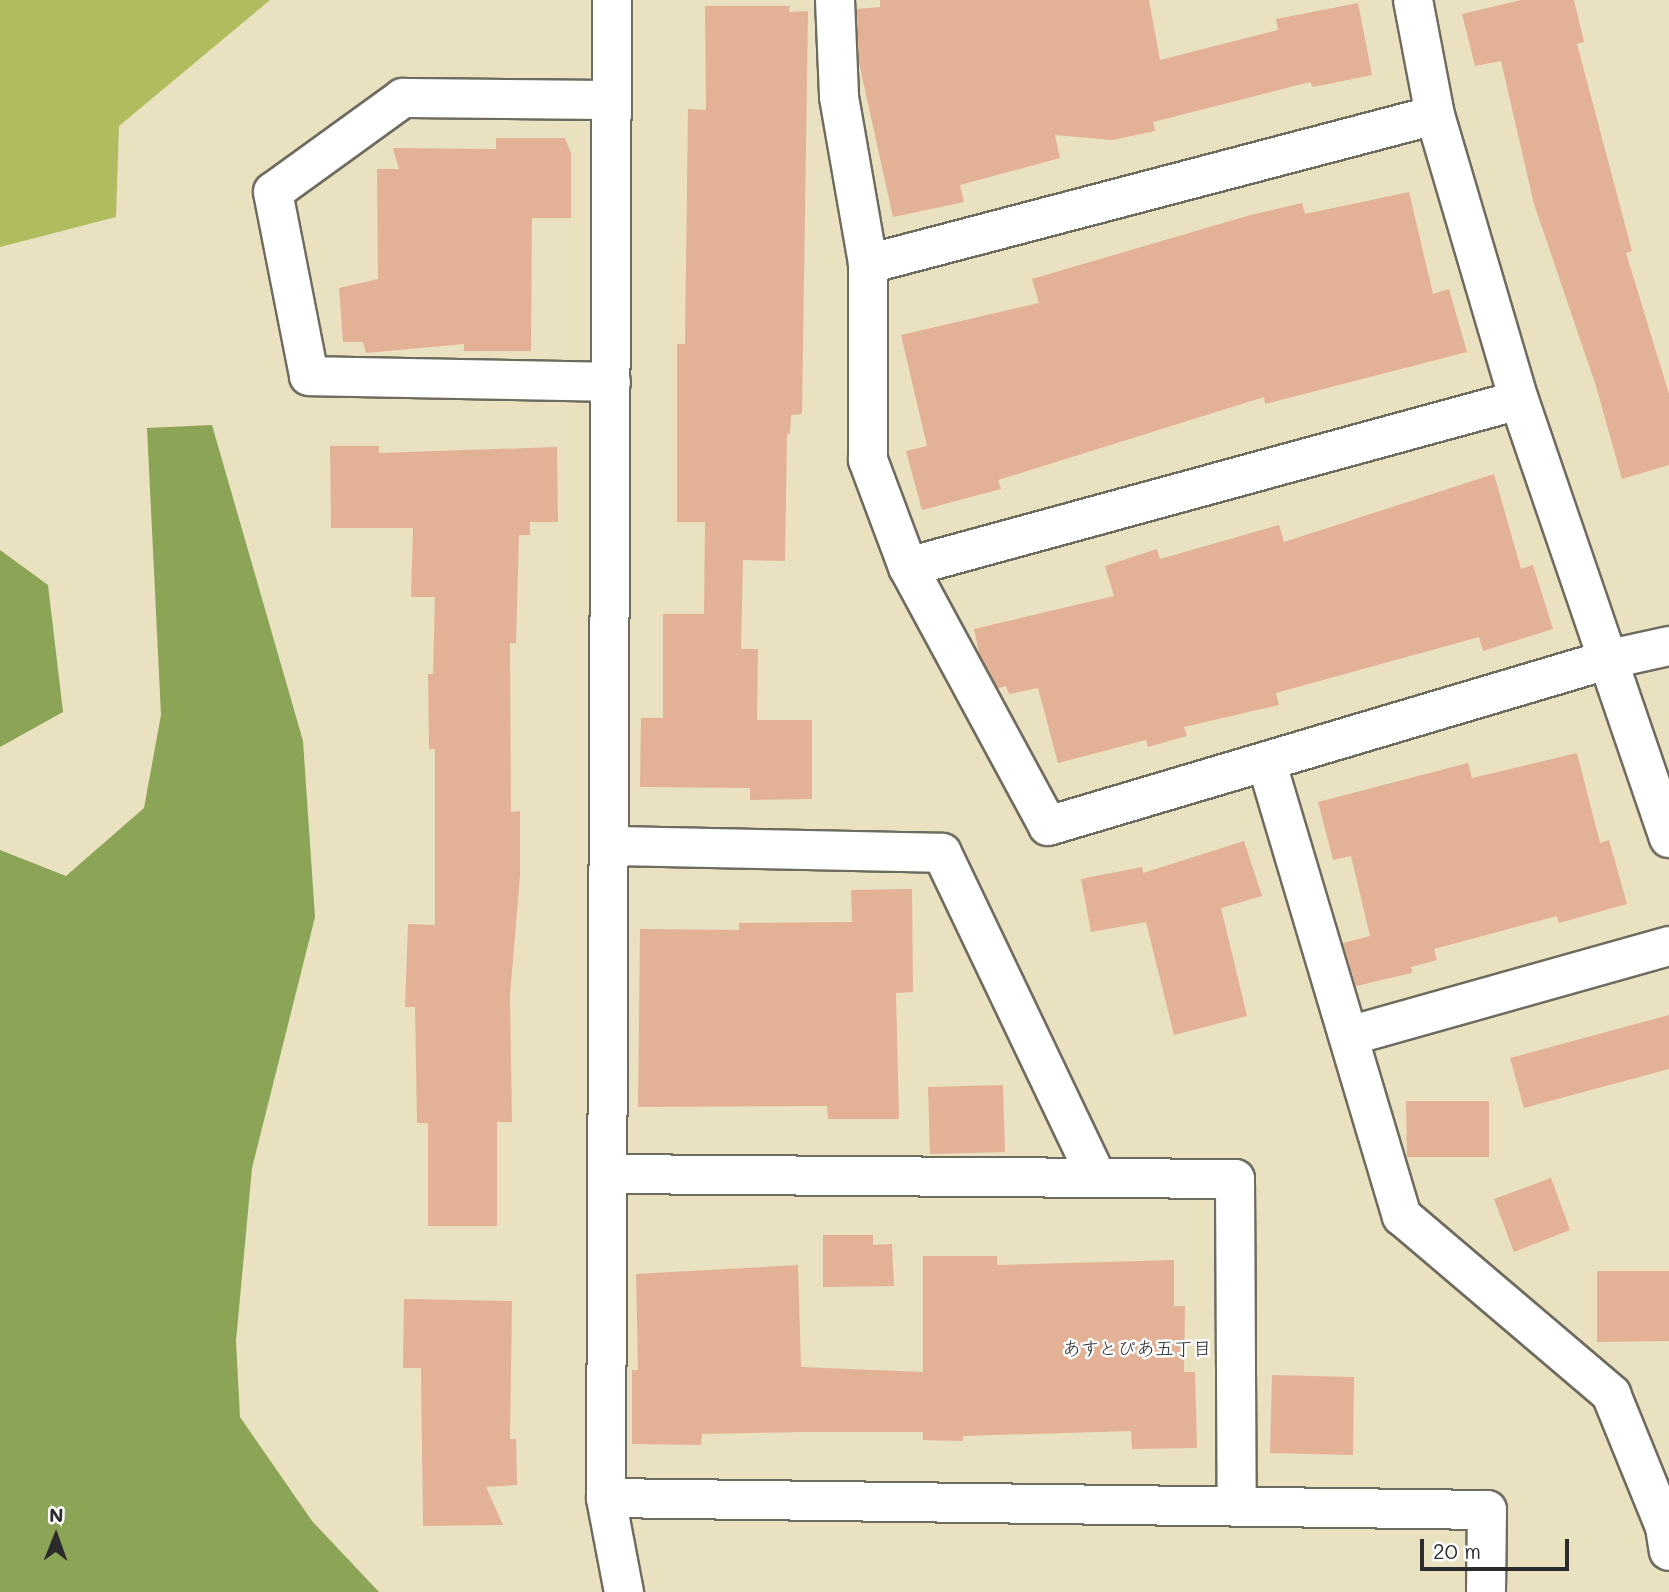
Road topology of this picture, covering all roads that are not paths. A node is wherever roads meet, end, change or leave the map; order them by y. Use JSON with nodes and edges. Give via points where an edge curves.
{"nodes":[{"id":1,"x":612,"y":0,"type":"edge"},
{"id":2,"x":835,"y":0,"type":"edge"},
{"id":3,"x":1413,"y":0,"type":"edge"},
{"id":4,"x":610,"y":100,"type":"junction"},
{"id":5,"x":1435,"y":115,"type":"junction"},
{"id":6,"x":868,"y":264,"type":"junction"},
{"id":7,"x":611,"y":382,"type":"junction"},
{"id":8,"x":1518,"y":400,"type":"junction"},
{"id":9,"x":908,"y":567,"type":"junction"},
{"id":10,"x":1669,"y":646,"type":"edge"},
{"id":11,"x":1611,"y":659,"type":"junction"},
{"id":12,"x":1267,"y":764,"type":"junction"},
{"id":13,"x":1669,"y":838,"type":"edge"},
{"id":14,"x":611,"y":846,"type":"junction"},
{"id":15,"x":1669,"y":946,"type":"edge"},
{"id":16,"x":1349,"y":1036,"type":"junction"},
{"id":17,"x":608,"y":1174,"type":"junction"},
{"id":18,"x":1096,"y":1176,"type":"junction"},
{"id":19,"x":606,"y":1498,"type":"junction"},
{"id":20,"x":1237,"y":1507,"type":"junction"},
{"id":21,"x":1669,"y":1551,"type":"edge"},
{"id":22,"x":624,"y":1592,"type":"edge"},
{"id":23,"x":1486,"y":1592,"type":"edge"}],
"edges":[{"from":1,"to":4,"type":"street"},
{"from":2,"to":6,"type":"street","via":[[839,97]]},
{"from":3,"to":5,"type":"street"},
{"from":4,"to":7,"type":"street"},
{"from":4,"to":7,"type":"street","via":[[403,98],[273,192],[309,376]]},
{"from":5,"to":6,"type":"street"},
{"from":5,"to":8,"type":"street"},
{"from":6,"to":9,"type":"street","via":[[868,460]]},
{"from":7,"to":14,"type":"street"},
{"from":8,"to":9,"type":"street"},
{"from":8,"to":11,"type":"street"},
{"from":9,"to":12,"type":"street","via":[[1048,826]]},
{"from":10,"to":11,"type":"street"},
{"from":11,"to":12,"type":"street"},
{"from":11,"to":13,"type":"street"},
{"from":12,"to":16,"type":"street"},
{"from":14,"to":17,"type":"street"},
{"from":14,"to":18,"type":"street","via":[[942,853]]},
{"from":15,"to":16,"type":"street"},
{"from":16,"to":21,"type":"street","via":[[1402,1216],[1611,1394],[1665,1527]]},
{"from":17,"to":18,"type":"street"},
{"from":17,"to":19,"type":"street"},
{"from":18,"to":20,"type":"street","via":[[1236,1179]]},
{"from":19,"to":20,"type":"street"},
{"from":19,"to":22,"type":"street"},
{"from":20,"to":23,"type":"street","via":[[1487,1510]]}]}
